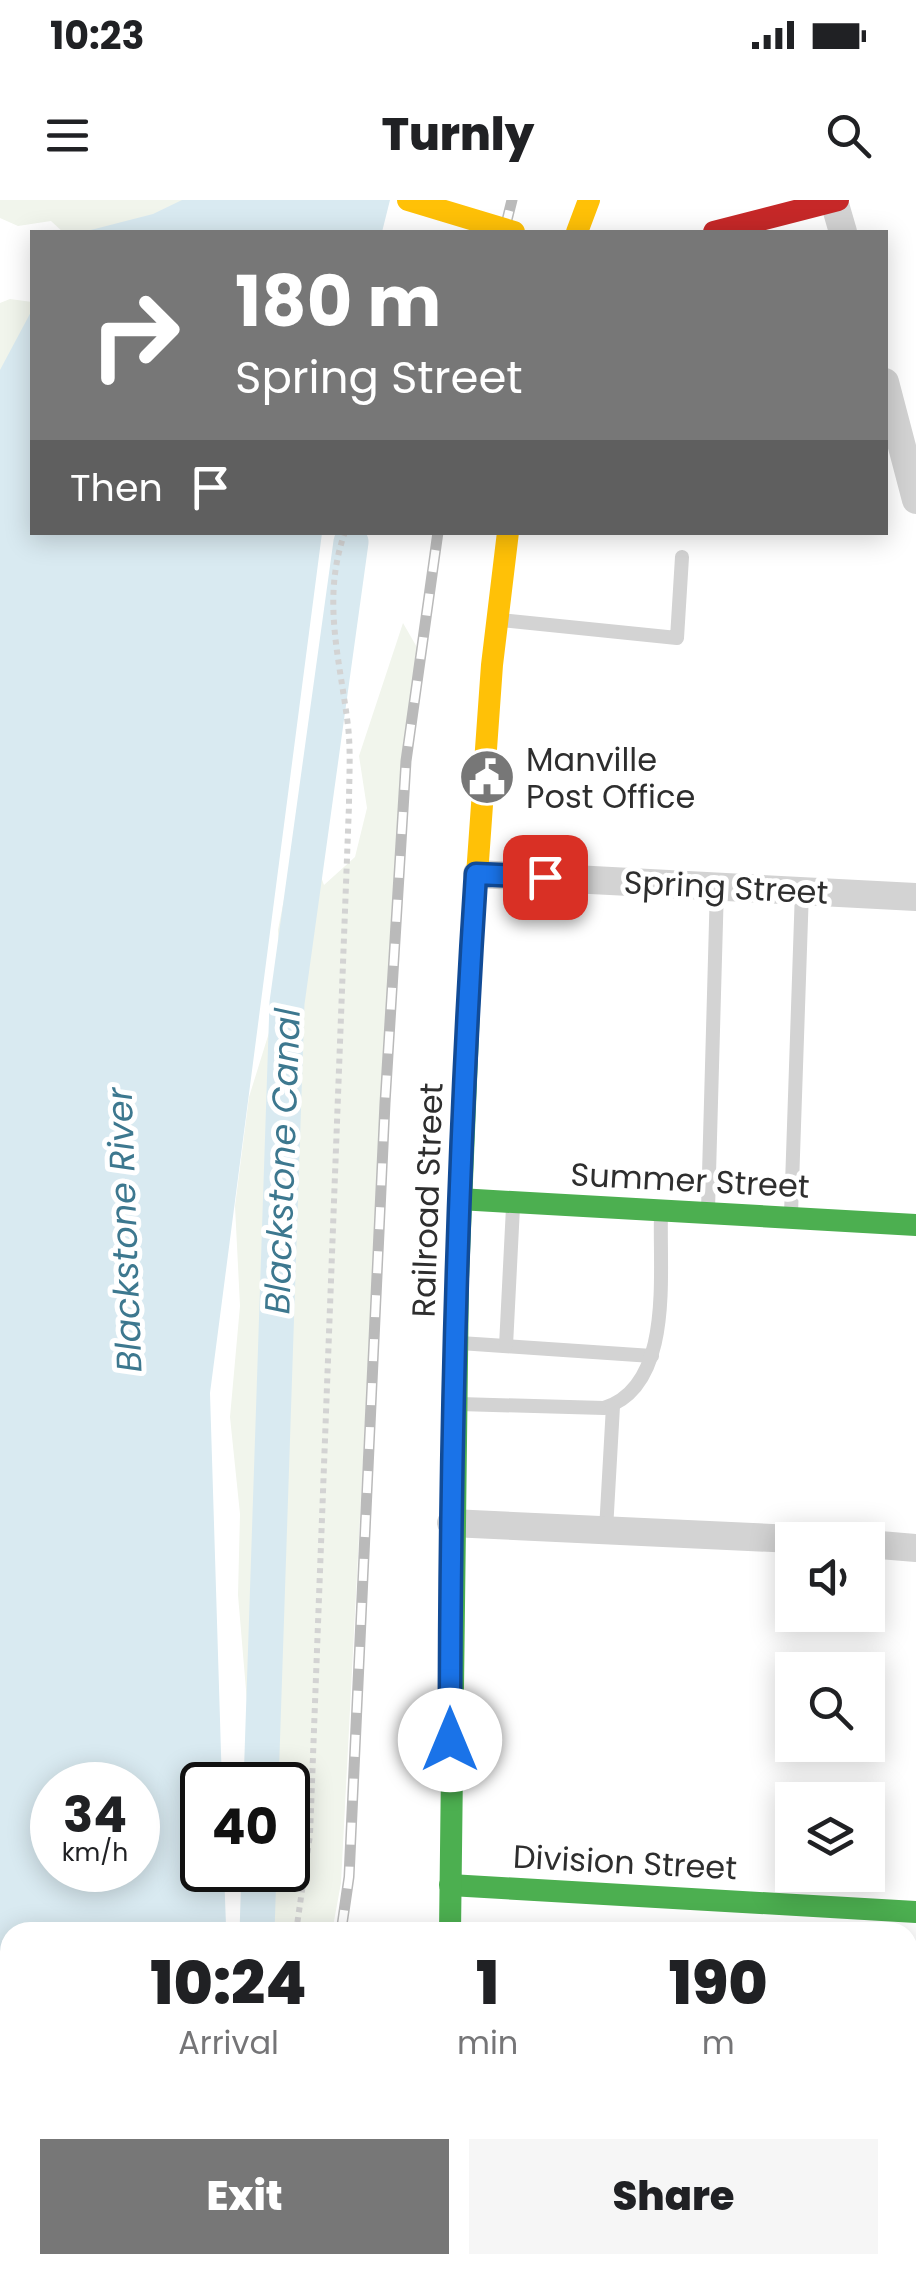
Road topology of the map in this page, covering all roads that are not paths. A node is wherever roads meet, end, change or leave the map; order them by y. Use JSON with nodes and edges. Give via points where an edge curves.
{"nodes":[{"id":1,"x":408,"y":200,"type":"edge"},
{"id":2,"x":589,"y":200,"type":"edge"},
{"id":3,"x":835,"y":200,"type":"edge"},
{"id":4,"x":507,"y":230,"type":"edge"},
{"id":5,"x":578,"y":230,"type":"edge"},
{"id":6,"x":722,"y":230,"type":"edge"},
{"id":7,"x":842,"y":230,"type":"edge"},
{"id":8,"x":888,"y":386,"type":"edge"},
{"id":9,"x":905,"y":408,"type":"edge"},
{"id":10,"x":916,"y":500,"type":"edge"},
{"id":11,"x":508,"y":535,"type":"edge"},
{"id":12,"x":682,"y":557,"type":"dead end"},
{"id":13,"x":494,"y":620,"type":"junction"},
{"id":14,"x":476,"y":874,"type":"junction"},
{"id":15,"x":717,"y":886,"type":"junction"},
{"id":16,"x":802,"y":890,"type":"junction"},
{"id":17,"x":916,"y":897,"type":"edge"},
{"id":18,"x":459,"y":1199,"type":"junction"},
{"id":19,"x":514,"y":1202,"type":"junction"},
{"id":20,"x":661,"y":1212,"type":"junction"},
{"id":21,"x":708,"y":1215,"type":"junction"},
{"id":22,"x":915,"y":1218,"type":"edge"},
{"id":23,"x":791,"y":1219,"type":"junction"},
{"id":24,"x":454,"y":1342,"type":"junction"},
{"id":25,"x":506,"y":1346,"type":"junction"},
{"id":26,"x":652,"y":1356,"type":"junction"},
{"id":27,"x":453,"y":1404,"type":"junction"},
{"id":28,"x":614,"y":1406,"type":"junction"},
{"id":29,"x":451,"y":1523,"type":"junction"},
{"id":30,"x":606,"y":1530,"type":"junction"},
{"id":31,"x":775,"y":1538,"type":"edge"},
{"id":32,"x":885,"y":1545,"type":"edge"},
{"id":33,"x":916,"y":1548,"type":"edge"},
{"id":34,"x":450,"y":1886,"type":"junction"},
{"id":35,"x":911,"y":1919,"type":"edge"},
{"id":36,"x":450,"y":1922,"type":"edge"}],
"edges":[{"from":1,"to":4,"type":"street","bridge":true},
{"from":2,"to":5,"type":"street"},
{"from":3,"to":6,"type":"street"},
{"from":3,"to":7,"type":"street"},
{"from":8,"to":9,"type":"street"},
{"from":9,"to":10,"type":"street"},
{"from":11,"to":13,"type":"street","name":"Railroad Street"},
{"from":12,"to":13,"type":"lane","via":[[678,638]]},
{"from":13,"to":14,"type":"street","name":"Railroad Street"},
{"from":14,"to":15,"type":"street","name":"Spring Street"},
{"from":14,"to":18,"type":"street","name":"Railroad Street"},
{"from":15,"to":16,"type":"street","name":"Spring Street"},
{"from":15,"to":21,"type":"lane"},
{"from":16,"to":17,"type":"street","name":"Spring Street"},
{"from":16,"to":23,"type":"lane"},
{"from":18,"to":19,"type":"street","name":"Summer Street"},
{"from":18,"to":24,"type":"street","name":"Railroad Street"},
{"from":19,"to":20,"type":"street","name":"Summer Street"},
{"from":19,"to":25,"type":"lane"},
{"from":20,"to":21,"type":"street","name":"Summer Street"},
{"from":20,"to":26,"type":"lane"},
{"from":21,"to":23,"type":"street","name":"Summer Street"},
{"from":22,"to":23,"type":"street","name":"Summer Street"},
{"from":24,"to":25,"type":"lane"},
{"from":24,"to":27,"type":"street","name":"Railroad Street"},
{"from":25,"to":26,"type":"lane"},
{"from":26,"to":28,"type":"lane","via":[[648,1374]]},
{"from":27,"to":28,"type":"lane"},
{"from":27,"to":29,"type":"street","name":"Railroad Street"},
{"from":28,"to":30,"type":"lane"},
{"from":29,"to":30,"type":"street"},
{"from":29,"to":34,"type":"street","name":"Railroad Street"},
{"from":30,"to":31,"type":"street"},
{"from":32,"to":33,"type":"street"},
{"from":34,"to":35,"type":"street","name":"Division Street"},
{"from":34,"to":36,"type":"street","name":"Railroad Street"}]}
